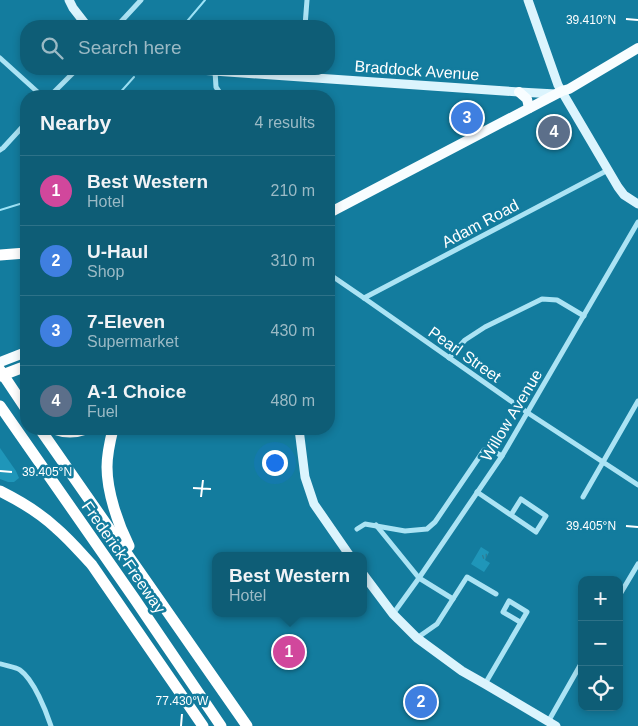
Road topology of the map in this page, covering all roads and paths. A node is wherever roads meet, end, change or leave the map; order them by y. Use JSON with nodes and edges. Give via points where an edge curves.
{"nodes":[{"id":1,"x":69,"y":0,"type":"edge"},
{"id":2,"x":141,"y":0,"type":"edge"},
{"id":3,"x":307,"y":0,"type":"edge"},
{"id":4,"x":528,"y":0,"type":"edge"},
{"id":5,"x":82,"y":20,"type":"edge"},
{"id":6,"x":123,"y":20,"type":"edge"},
{"id":7,"x":305,"y":20,"type":"edge"},
{"id":8,"x":638,"y":48,"type":"edge"},
{"id":9,"x":0,"y":58,"type":"edge"},
{"id":10,"x":71,"y":75,"type":"edge"},
{"id":11,"x":215,"y":75,"type":"edge"},
{"id":12,"x":325,"y":75,"type":"edge"},
{"id":13,"x":35,"y":90,"type":"edge"},
{"id":14,"x":56,"y":90,"type":"edge"},
{"id":15,"x":218,"y":90,"type":"edge"},
{"id":16,"x":519,"y":92,"type":"junction"},
{"id":17,"x":559,"y":93,"type":"junction"},
{"id":18,"x":529,"y":108,"type":"junction"},
{"id":19,"x":20,"y":130,"type":"edge"},
{"id":20,"x":0,"y":150,"type":"edge"},
{"id":21,"x":608,"y":170,"type":"junction"},
{"id":22,"x":638,"y":204,"type":"edge"},
{"id":23,"x":335,"y":210,"type":"edge"},
{"id":24,"x":638,"y":222,"type":"edge"},
{"id":25,"x":20,"y":253,"type":"edge"},
{"id":26,"x":0,"y":255,"type":"edge"},
{"id":27,"x":335,"y":278,"type":"edge"},
{"id":28,"x":364,"y":298,"type":"junction"},
{"id":29,"x":584,"y":316,"type":"junction"},
{"id":30,"x":20,"y":354,"type":"edge"},
{"id":31,"x":449,"y":358,"type":"junction"},
{"id":32,"x":0,"y":362,"type":"edge"},
{"id":33,"x":20,"y":368,"type":"edge"},
{"id":34,"x":0,"y":370,"type":"edge"},
{"id":35,"x":0,"y":376,"type":"edge"},
{"id":36,"x":20,"y":397,"type":"edge"},
{"id":37,"x":638,"y":401,"type":"edge"},
{"id":38,"x":0,"y":406,"type":"edge"},
{"id":39,"x":528,"y":413,"type":"junction"},
{"id":40,"x":20,"y":435,"type":"edge"},
{"id":41,"x":20,"y":435,"type":"edge"},
{"id":42,"x":44,"y":435,"type":"edge"},
{"id":43,"x":112,"y":435,"type":"edge"},
{"id":44,"x":300,"y":435,"type":"edge"},
{"id":45,"x":502,"y":456,"type":"junction"},
{"id":46,"x":603,"y":463,"type":"junction"},
{"id":47,"x":638,"y":485,"type":"edge"},
{"id":48,"x":0,"y":491,"type":"edge"},
{"id":49,"x":477,"y":492,"type":"junction"},
{"id":50,"x":583,"y":497,"type":"dead end"},
{"id":51,"x":511,"y":515,"type":"junction"},
{"id":52,"x":376,"y":525,"type":"junction"},
{"id":53,"x":357,"y":529,"type":"dead end"},
{"id":54,"x":347,"y":552,"type":"edge"},
{"id":55,"x":638,"y":564,"type":"edge"},
{"id":56,"x":419,"y":578,"type":"junction"},
{"id":57,"x":367,"y":579,"type":"edge"},
{"id":58,"x":151,"y":587,"type":"junction"},
{"id":59,"x":623,"y":589,"type":"edge"},
{"id":60,"x":496,"y":594,"type":"dead end"},
{"id":61,"x":453,"y":599,"type":"junction"},
{"id":62,"x":393,"y":614,"type":"junction"},
{"id":63,"x":520,"y":622,"type":"junction"},
{"id":64,"x":417,"y":638,"type":"junction"},
{"id":65,"x":1,"y":664,"type":"dead end"},
{"id":66,"x":580,"y":666,"type":"edge"},
{"id":67,"x":192,"y":683,"type":"junction"},
{"id":68,"x":485,"y":684,"type":"junction"},
{"id":69,"x":552,"y":724,"type":"edge"},
{"id":70,"x":51,"y":726,"type":"edge"},
{"id":71,"x":203,"y":726,"type":"edge"},
{"id":72,"x":209,"y":726,"type":"edge"},
{"id":73,"x":220,"y":726,"type":"edge"},
{"id":74,"x":247,"y":726,"type":"edge"}],
"edges":[{"from":1,"to":5,"type":"street"},
{"from":2,"to":6,"type":"street"},
{"from":3,"to":7,"type":"street"},
{"from":4,"to":17,"type":"street"},
{"from":8,"to":17,"type":"main road"},
{"from":9,"to":13,"type":"street"},
{"from":10,"to":14,"type":"street"},
{"from":11,"to":15,"type":"street"},
{"from":12,"to":16,"type":"street","name":"Braddock Avenue"},
{"from":16,"to":17,"type":"street","name":"Braddock Avenue"},
{"from":16,"to":18,"type":"main road","via":[[527,99]]},
{"from":17,"to":18,"type":"main road"},
{"from":17,"to":21,"type":"street"},
{"from":18,"to":23,"type":"main road"},
{"from":19,"to":20,"type":"street"},
{"from":21,"to":22,"type":"street","via":[[624,195]]},
{"from":21,"to":28,"type":"street","name":"Adam Road"},
{"from":24,"to":29,"type":"street","name":"Willow Avenue"},
{"from":25,"to":26,"type":"highway"},
{"from":27,"to":28,"type":"street","name":"Pearl Street"},
{"from":28,"to":31,"type":"street","name":"Pearl Street"},
{"from":29,"to":31,"type":"street","via":[[557,300],[542,299],[485,326],[465,340]]},
{"from":29,"to":39,"type":"street","name":"Willow Avenue"},
{"from":30,"to":32,"type":"main road"},
{"from":31,"to":39,"type":"street","name":"Pearl Street"},
{"from":33,"to":35,"type":"highway","bridge":true},
{"from":34,"to":36,"type":"highway"},
{"from":37,"to":46,"type":"street"},
{"from":38,"to":40,"type":"highway","name":"Frederick Freeway"},
{"from":39,"to":45,"type":"street","name":"Willow Avenue"},
{"from":39,"to":46,"type":"street","name":"Pearl Street"},
{"from":41,"to":67,"type":"highway","name":"Frederick Freeway"},
{"from":42,"to":58,"type":"highway","name":"Frederick Freeway"},
{"from":43,"to":58,"type":"highway","via":[[107,468],[112,500],[118,523]]},
{"from":44,"to":54,"type":"street","via":[[305,477],[314,504]]},
{"from":45,"to":49,"type":"street","name":"Willow Avenue"},
{"from":45,"to":52,"type":"street","via":[[484,450],[428,529],[405,531]]},
{"from":46,"to":47,"type":"street","name":"Pearl Street"},
{"from":46,"to":50,"type":"street"},
{"from":48,"to":71,"type":"highway","via":[[55,527],[92,565]]},
{"from":49,"to":51,"type":"street"},
{"from":49,"to":56,"type":"street","name":"Willow Avenue"},
{"from":51,"to":51,"type":"street","via":[[536,532],[546,516],[521,499]]},
{"from":52,"to":53,"type":"street","via":[[365,524]]},
{"from":52,"to":56,"type":"street"},
{"from":55,"to":59,"type":"street"},
{"from":56,"to":61,"type":"street"},
{"from":56,"to":62,"type":"street","name":"Willow Avenue"},
{"from":57,"to":62,"type":"street"},
{"from":58,"to":74,"type":"highway","name":"Frederick Freeway"},
{"from":60,"to":61,"type":"street","via":[[467,577]]},
{"from":61,"to":64,"type":"street","via":[[437,624]]},
{"from":62,"to":64,"type":"street"},
{"from":63,"to":63,"type":"street","via":[[527,612],[509,601],[503,612]]},
{"from":63,"to":68,"type":"street"},
{"from":64,"to":68,"type":"street"},
{"from":65,"to":70,"type":"street","via":[[20,670],[30,681]]},
{"from":66,"to":69,"type":"street"},
{"from":67,"to":72,"type":"highway"},
{"from":67,"to":73,"type":"highway","name":"Frederick Freeway"},
{"from":68,"to":69,"type":"street"}]}
